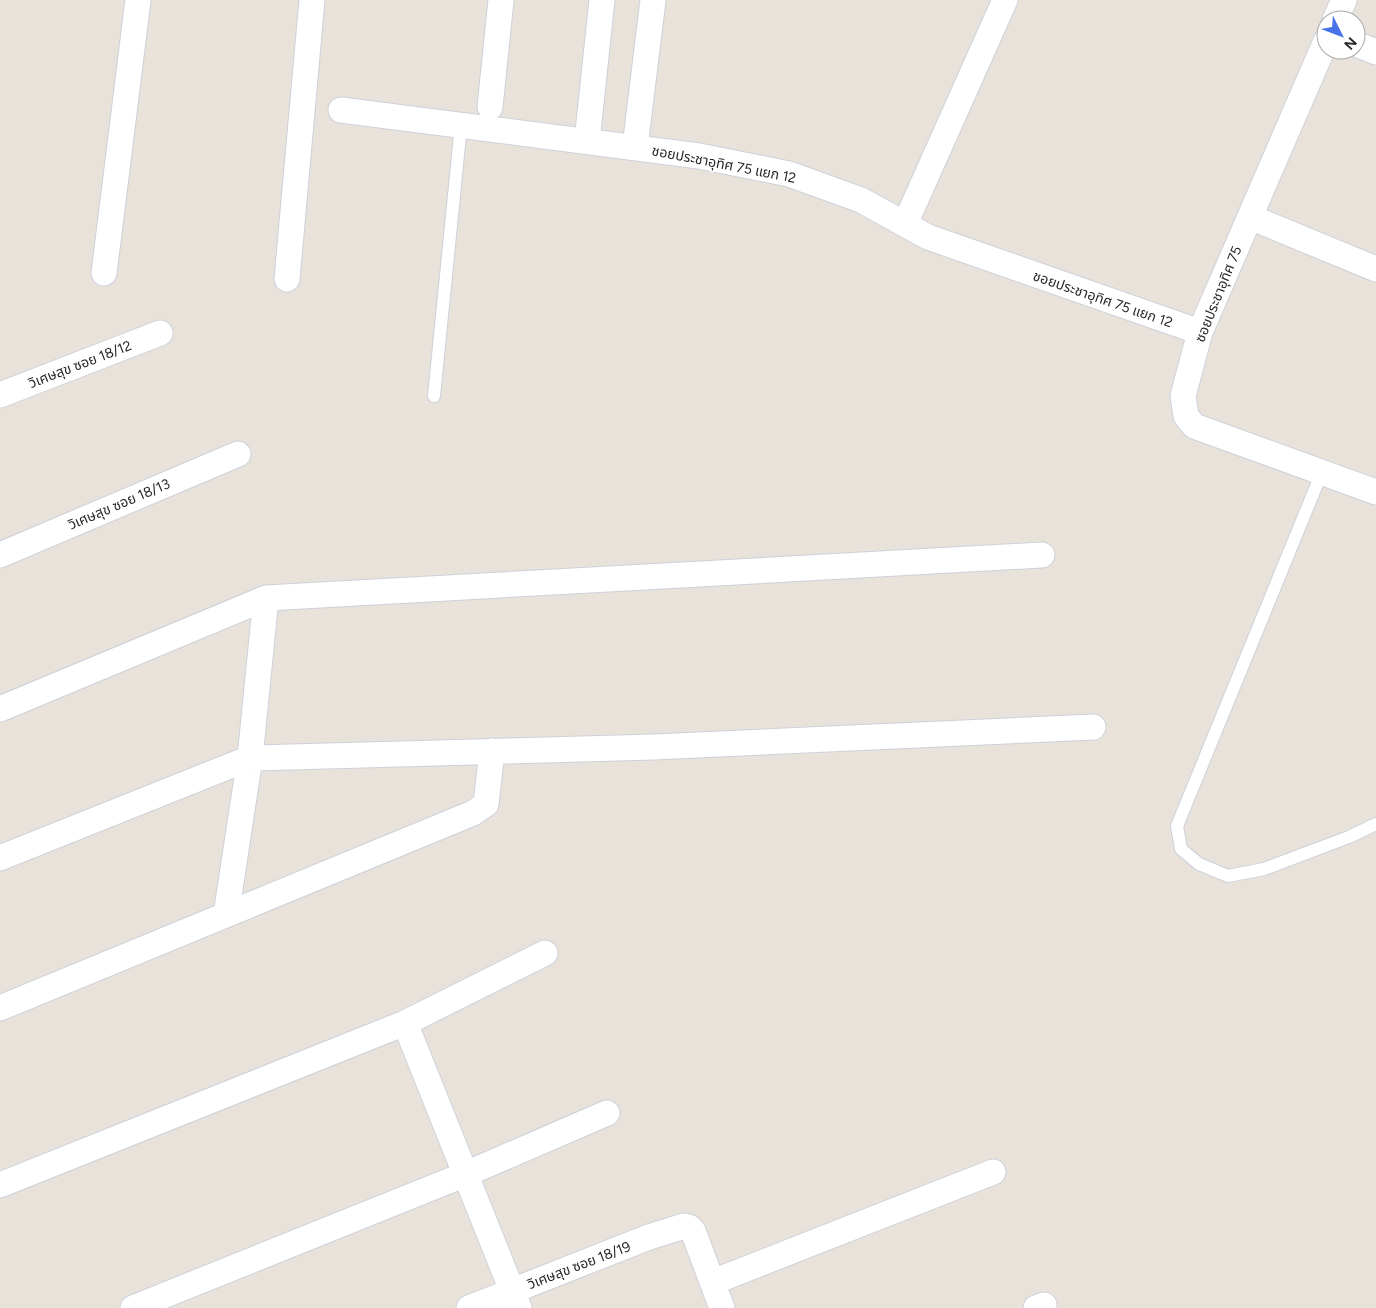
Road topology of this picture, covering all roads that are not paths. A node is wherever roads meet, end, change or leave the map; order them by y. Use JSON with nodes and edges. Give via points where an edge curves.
{"nodes":[{"id":1,"x":138,"y":0,"type":"edge"},
{"id":2,"x":312,"y":0,"type":"edge"},
{"id":3,"x":501,"y":0,"type":"edge"},
{"id":4,"x":602,"y":0,"type":"edge"},
{"id":5,"x":653,"y":0,"type":"edge"},
{"id":6,"x":1006,"y":0,"type":"edge"},
{"id":7,"x":1318,"y":60,"type":"edge"},
{"id":8,"x":490,"y":107,"type":"dead end"},
{"id":9,"x":341,"y":110,"type":"dead end"},
{"id":10,"x":461,"y":125,"type":"junction"},
{"id":11,"x":586,"y":141,"type":"junction"},
{"id":12,"x":635,"y":147,"type":"junction"},
{"id":13,"x":1250,"y":217,"type":"junction"},
{"id":14,"x":905,"y":224,"type":"junction"},
{"id":15,"x":1376,"y":269,"type":"edge"},
{"id":16,"x":104,"y":273,"type":"dead end"},
{"id":17,"x":287,"y":279,"type":"dead end"},
{"id":18,"x":1200,"y":332,"type":"junction"},
{"id":19,"x":160,"y":333,"type":"dead end"},
{"id":20,"x":0,"y":395,"type":"edge"},
{"id":21,"x":434,"y":396,"type":"dead end"},
{"id":22,"x":238,"y":454,"type":"dead end"},
{"id":23,"x":1322,"y":472,"type":"junction"},
{"id":24,"x":1376,"y":492,"type":"edge"},
{"id":25,"x":0,"y":555,"type":"edge"},
{"id":26,"x":1042,"y":555,"type":"dead end"},
{"id":27,"x":266,"y":598,"type":"junction"},
{"id":28,"x":0,"y":709,"type":"edge"},
{"id":29,"x":1093,"y":727,"type":"dead end"},
{"id":30,"x":492,"y":752,"type":"junction"},
{"id":31,"x":250,"y":758,"type":"junction"},
{"id":32,"x":1376,"y":824,"type":"edge"},
{"id":33,"x":0,"y":858,"type":"edge"},
{"id":34,"x":226,"y":915,"type":"junction"},
{"id":35,"x":545,"y":953,"type":"dead end"},
{"id":36,"x":0,"y":1008,"type":"edge"},
{"id":37,"x":405,"y":1023,"type":"junction"},
{"id":38,"x":607,"y":1113,"type":"dead end"},
{"id":39,"x":993,"y":1172,"type":"dead end"},
{"id":40,"x":466,"y":1174,"type":"junction"},
{"id":41,"x":0,"y":1185,"type":"edge"},
{"id":42,"x":713,"y":1282,"type":"junction"},
{"id":43,"x":515,"y":1300,"type":"edge"},
{"id":44,"x":132,"y":1308,"type":"edge"},
{"id":45,"x":469,"y":1308,"type":"edge"},
{"id":46,"x":722,"y":1308,"type":"edge"}],
"edges":[{"from":1,"to":16,"type":"street"},
{"from":2,"to":17,"type":"street"},
{"from":3,"to":8,"type":"street"},
{"from":4,"to":11,"type":"street"},
{"from":5,"to":12,"type":"street"},
{"from":6,"to":14,"type":"street"},
{"from":7,"to":13,"type":"street","name":"ซอยประชาอุทิศ 75"},
{"from":9,"to":10,"type":"street","name":"ชอยประชาอุทิศ 75 แยก 12"},
{"from":10,"to":11,"type":"street","name":"ชอยประชาอุทิศ 75 แยก 12"},
{"from":10,"to":21,"type":"lane"},
{"from":11,"to":12,"type":"street","name":"ชอยประชาอุทิศ 75 แยก 12"},
{"from":12,"to":14,"type":"street","name":"ชอยประชาอุทิศ 75 แยก 12","via":[[789,174],[861,200]]},
{"from":13,"to":15,"type":"street"},
{"from":13,"to":18,"type":"street","name":"ซอยประชาอุทิศ 75"},
{"from":14,"to":18,"type":"street","name":"ชอยประชาอุทิศ 75 แยก 12","via":[[928,237]]},
{"from":18,"to":23,"type":"street","name":"ซอยประชาอุทิศ 75","via":[[1183,396],[1183,409],[1194,426]]},
{"from":19,"to":20,"type":"street","name":"วิเศษสุข ซอย 18/12"},
{"from":22,"to":25,"type":"street","name":"วิเศษสุข ซอย 18/13"},
{"from":23,"to":24,"type":"street","name":"ซอยประชาอุทิศ 75"},
{"from":23,"to":32,"type":"lane","via":[[1177,826],[1181,849],[1198,864],[1228,876],[1264,869],[1349,838]]},
{"from":26,"to":27,"type":"street"},
{"from":27,"to":28,"type":"street"},
{"from":27,"to":31,"type":"street"},
{"from":29,"to":30,"type":"street"},
{"from":30,"to":31,"type":"street"},
{"from":30,"to":34,"type":"street","via":[[486,804],[473,813]]},
{"from":31,"to":33,"type":"street"},
{"from":31,"to":34,"type":"street"},
{"from":34,"to":36,"type":"street"},
{"from":35,"to":37,"type":"street"},
{"from":37,"to":40,"type":"street"},
{"from":37,"to":41,"type":"street"},
{"from":38,"to":40,"type":"street"},
{"from":39,"to":42,"type":"street"},
{"from":40,"to":43,"type":"street"},
{"from":40,"to":44,"type":"street"},
{"from":42,"to":43,"type":"street","name":"วิเศษสุข ซอย 18/19","via":[[690,1227],[684,1226],[649,1237]]},
{"from":42,"to":46,"type":"street"},
{"from":43,"to":45,"type":"street","name":"วิเศษสุข ซอย 18/19"}]}
